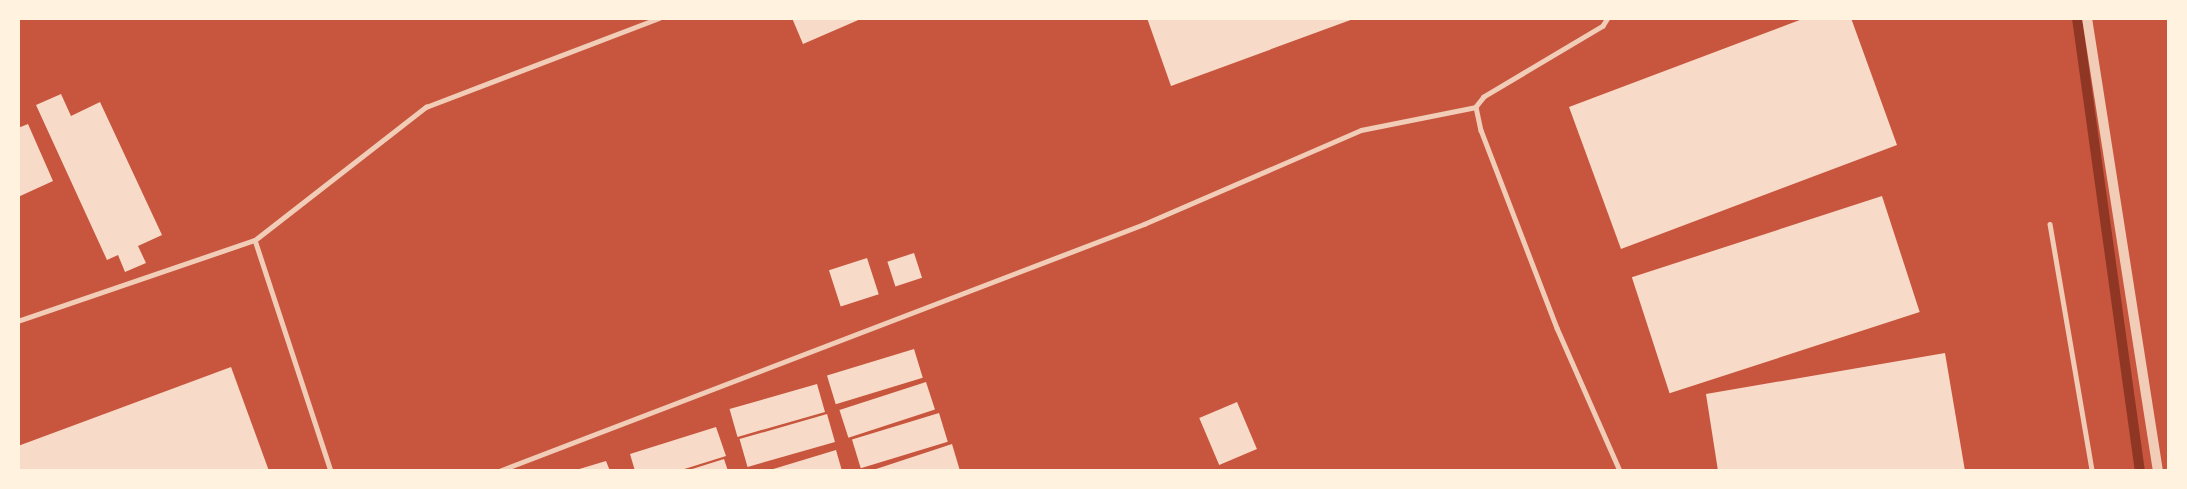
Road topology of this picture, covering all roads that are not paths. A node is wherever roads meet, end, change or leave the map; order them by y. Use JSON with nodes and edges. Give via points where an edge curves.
{"nodes":[{"id":1,"x":658,"y":18,"type":"edge"},
{"id":2,"x":1608,"y":18,"type":"edge"},
{"id":3,"x":2087,"y":18,"type":"edge"},
{"id":4,"x":1476,"y":107,"type":"junction"},
{"id":5,"x":2050,"y":224,"type":"dead end"},
{"id":6,"x":255,"y":240,"type":"junction"},
{"id":7,"x":18,"y":321,"type":"edge"},
{"id":8,"x":331,"y":471,"type":"edge"},
{"id":9,"x":499,"y":471,"type":"edge"},
{"id":10,"x":1620,"y":471,"type":"edge"},
{"id":11,"x":2092,"y":471,"type":"edge"},
{"id":12,"x":2158,"y":471,"type":"edge"}],
"edges":[{"from":1,"to":6,"type":"lane","via":[[426,107]]},
{"from":2,"to":4,"type":"lane","via":[[1603,26],[1484,97]]},
{"from":3,"to":12,"type":"street"},
{"from":4,"to":9,"type":"lane","via":[[1361,130],[1144,224]]},
{"from":4,"to":10,"type":"lane","via":[[1481,130],[1557,328]]},
{"from":5,"to":11,"type":"lane"},
{"from":6,"to":7,"type":"lane"},
{"from":6,"to":8,"type":"lane"}]}
